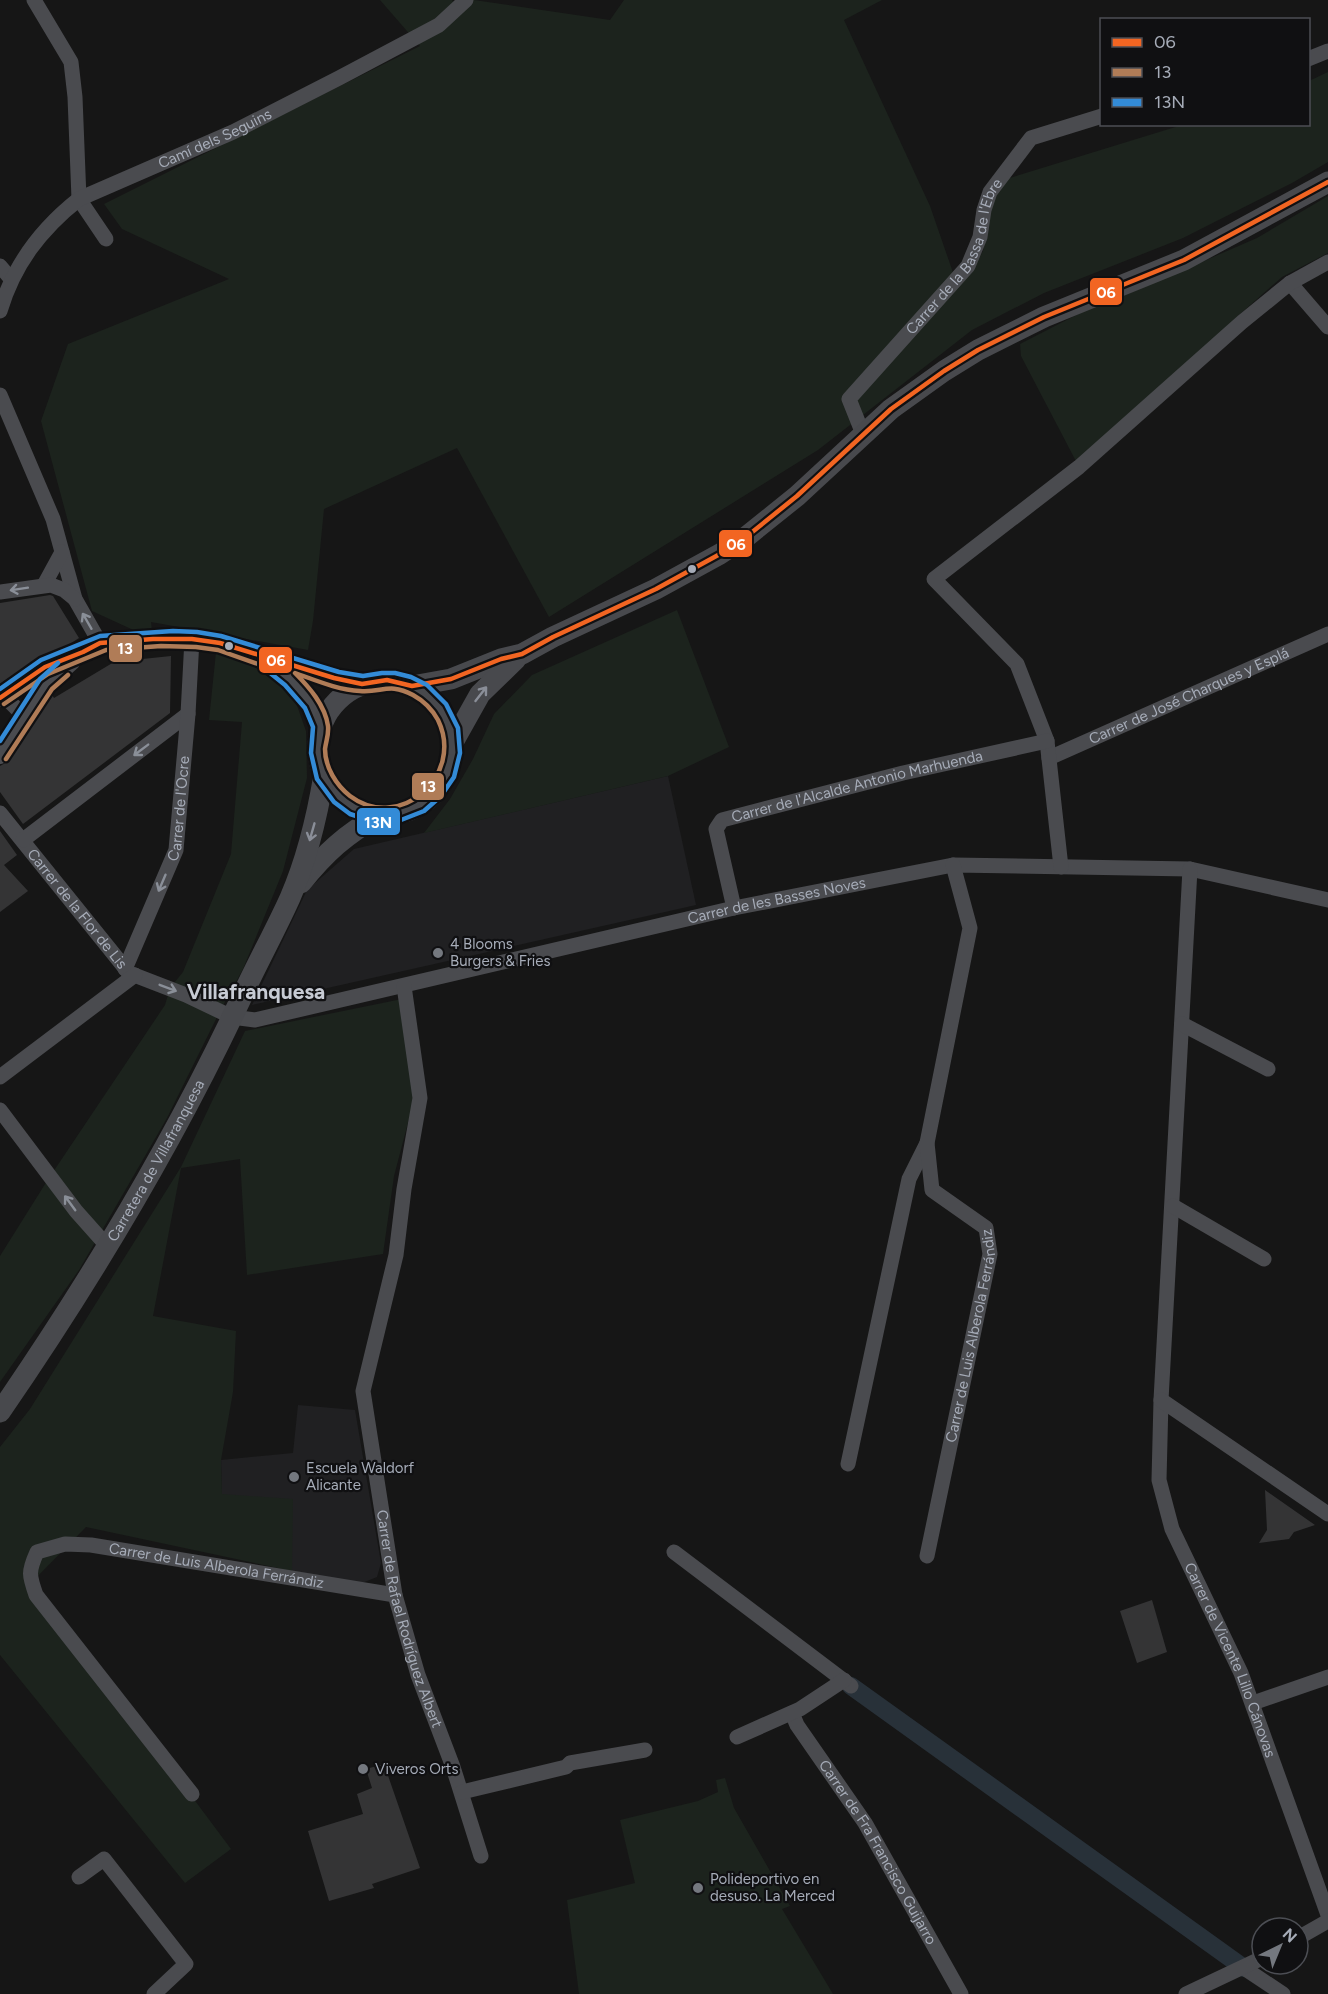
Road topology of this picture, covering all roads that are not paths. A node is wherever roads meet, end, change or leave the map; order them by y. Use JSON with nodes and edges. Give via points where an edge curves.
{"nodes":[{"id":1,"x":34,"y":0,"type":"edge"},
{"id":2,"x":466,"y":0,"type":"edge"},
{"id":3,"x":1328,"y":51,"type":"edge"},
{"id":4,"x":1310,"y":57,"type":"edge"},
{"id":5,"x":1100,"y":116,"type":"edge"},
{"id":6,"x":1328,"y":182,"type":"edge"},
{"id":7,"x":79,"y":199,"type":"junction"},
{"id":8,"x":106,"y":239,"type":"dead end"},
{"id":9,"x":1328,"y":262,"type":"edge"},
{"id":10,"x":0,"y":266,"type":"edge"},
{"id":11,"x":11,"y":279,"type":"junction"},
{"id":12,"x":1290,"y":283,"type":"junction"},
{"id":13,"x":0,"y":311,"type":"edge"},
{"id":14,"x":1328,"y":327,"type":"edge"},
{"id":15,"x":0,"y":395,"type":"edge"},
{"id":16,"x":862,"y":434,"type":"junction"},
{"id":17,"x":62,"y":552,"type":"junction"},
{"id":18,"x":44,"y":585,"type":"junction"},
{"id":19,"x":0,"y":592,"type":"edge"},
{"id":20,"x":75,"y":599,"type":"junction"},
{"id":21,"x":1328,"y":634,"type":"edge"},
{"id":22,"x":192,"y":639,"type":"junction"},
{"id":23,"x":100,"y":643,"type":"junction"},
{"id":24,"x":83,"y":652,"type":"junction"},
{"id":25,"x":522,"y":654,"type":"junction"},
{"id":26,"x":263,"y":658,"type":"junction"},
{"id":27,"x":362,"y":684,"type":"junction"},
{"id":28,"x":412,"y":686,"type":"junction"},
{"id":29,"x":2,"y":697,"type":"edge"},
{"id":30,"x":188,"y":714,"type":"junction"},
{"id":31,"x":25,"y":717,"type":"junction"},
{"id":32,"x":321,"y":728,"type":"junction"},
{"id":33,"x":1047,"y":741,"type":"junction"},
{"id":34,"x":452,"y":744,"type":"junction"},
{"id":35,"x":0,"y":754,"type":"edge"},
{"id":36,"x":1049,"y":758,"type":"junction"},
{"id":37,"x":324,"y":775,"type":"junction"},
{"id":38,"x":0,"y":813,"type":"edge"},
{"id":39,"x":380,"y":815,"type":"junction"},
{"id":40,"x":23,"y":840,"type":"junction"},
{"id":41,"x":953,"y":865,"type":"junction"},
{"id":42,"x":1061,"y":867,"type":"junction"},
{"id":43,"x":1190,"y":869,"type":"junction"},
{"id":44,"x":290,"y":898,"type":"junction"},
{"id":45,"x":1328,"y":900,"type":"edge"},
{"id":46,"x":734,"y":908,"type":"junction"},
{"id":47,"x":130,"y":972,"type":"junction"},
{"id":48,"x":404,"y":986,"type":"junction"},
{"id":49,"x":232,"y":1017,"type":"junction"},
{"id":50,"x":1182,"y":1024,"type":"junction"},
{"id":51,"x":1268,"y":1070,"type":"dead end"},
{"id":52,"x":0,"y":1077,"type":"edge"},
{"id":53,"x":0,"y":1110,"type":"edge"},
{"id":54,"x":927,"y":1143,"type":"junction"},
{"id":55,"x":1173,"y":1206,"type":"junction"},
{"id":56,"x":108,"y":1247,"type":"junction"},
{"id":57,"x":1264,"y":1259,"type":"dead end"},
{"id":58,"x":1161,"y":1400,"type":"junction"},
{"id":59,"x":0,"y":1412,"type":"edge"},
{"id":60,"x":849,"y":1464,"type":"dead end"},
{"id":61,"x":1328,"y":1514,"type":"edge"},
{"id":62,"x":674,"y":1552,"type":"dead end"},
{"id":63,"x":927,"y":1556,"type":"dead end"},
{"id":64,"x":395,"y":1595,"type":"junction"},
{"id":65,"x":1328,"y":1677,"type":"edge"},
{"id":66,"x":1253,"y":1703,"type":"junction"},
{"id":67,"x":792,"y":1713,"type":"junction"},
{"id":68,"x":737,"y":1737,"type":"dead end"},
{"id":69,"x":645,"y":1750,"type":"dead end"},
{"id":70,"x":462,"y":1792,"type":"junction"},
{"id":71,"x":192,"y":1794,"type":"dead end"},
{"id":72,"x":481,"y":1856,"type":"dead end"},
{"id":73,"x":79,"y":1877,"type":"dead end"},
{"id":74,"x":1328,"y":1915,"type":"edge"},
{"id":75,"x":1328,"y":1921,"type":"edge"},
{"id":76,"x":1310,"y":1931,"type":"edge"},
{"id":77,"x":1250,"y":1965,"type":"edge"},
{"id":78,"x":1244,"y":1968,"type":"junction"},
{"id":79,"x":154,"y":1994,"type":"edge"},
{"id":80,"x":961,"y":1994,"type":"edge"},
{"id":81,"x":1186,"y":1994,"type":"edge"},
{"id":82,"x":1282,"y":1994,"type":"edge"}],
"edges":[{"from":1,"to":7,"type":"street","via":[[71,62]]},
{"from":2,"to":7,"type":"street","name":"Camí dels Seguins","via":[[439,25],[339,78],[233,132]]},
{"from":3,"to":4,"type":"street"},
{"from":5,"to":16,"type":"street","name":"Carrer de la Bassa de l'Ebre","via":[[1031,138],[990,192],[980,237],[968,266],[849,399]]},
{"from":6,"to":16,"type":"main road","via":[[1184,260],[1044,317],[978,350],[915,391]]},
{"from":7,"to":8,"type":"street"},
{"from":7,"to":11,"type":"street","name":"Camí dels Seguins","via":[[30,246]]},
{"from":9,"to":12,"type":"street"},
{"from":10,"to":11,"type":"street"},
{"from":11,"to":13,"type":"street","name":"Camí dels Seguins"},
{"from":12,"to":14,"type":"street"},
{"from":12,"to":33,"type":"street","via":[[1079,467],[934,579],[1017,664]]},
{"from":15,"to":17,"type":"street","via":[[53,519]]},
{"from":16,"to":25,"type":"main road","via":[[796,496],[720,554]]},
{"from":17,"to":18,"type":"street"},
{"from":17,"to":20,"type":"street"},
{"from":18,"to":19,"type":"street","one_way":true},
{"from":18,"to":20,"type":"street","via":[[58,587]]},
{"from":23,"to":20,"type":"street","one_way":true},
{"from":21,"to":36,"type":"street","name":"Carrer de José Charques y Esplá"},
{"from":22,"to":23,"type":"street"},
{"from":22,"to":26,"type":"street"},
{"from":22,"to":30,"type":"street","name":"Carrer de l'Ocre"},
{"from":23,"to":24,"type":"street"},
{"from":24,"to":29,"type":"street","via":[[45,667]]},
{"from":24,"to":31,"type":"street","via":[[46,684]]},
{"from":25,"to":28,"type":"main road","via":[[451,679]]},
{"from":34,"to":25,"type":"main road","one_way":true,"via":[[480,694]]},
{"from":26,"to":27,"type":"street"},
{"from":26,"to":32,"type":"street","via":[[302,690]]},
{"from":27,"to":28,"type":"main road","via":[[387,680]]},
{"from":27,"to":32,"type":"main road","via":[[336,701]]},
{"from":28,"to":34,"type":"main road","via":[[440,709],[451,731]]},
{"from":29,"to":31,"type":"street"},
{"from":30,"to":40,"type":"street","one_way":true},
{"from":30,"to":47,"type":"street","name":"Carrer de l'Ocre","one_way":true,"via":[[176,850]]},
{"from":31,"to":35,"type":"street"},
{"from":32,"to":37,"type":"main road","via":[[318,752]]},
{"from":33,"to":36,"type":"street"},
{"from":33,"to":46,"type":"street","name":"Carrer de l'Alcalde Antonio Marhuenda","via":[[903,772],[722,820],[716,829]]},
{"from":34,"to":39,"type":"main road","via":[[448,772],[432,796],[408,811]]},
{"from":36,"to":42,"type":"street"},
{"from":37,"to":39,"type":"main road","via":[[352,807]]},
{"from":37,"to":44,"type":"main road","name":"Carretera de Villafranquesa","one_way":true,"via":[[312,834]]},
{"from":38,"to":40,"type":"street","name":"Carrer de la Flor de Lis"},
{"from":39,"to":44,"type":"main road","name":"Carretera de Villafranquesa","via":[[333,847]]},
{"from":40,"to":47,"type":"street","name":"Carrer de la Flor de Lis"},
{"from":41,"to":42,"type":"street","name":"Carrer de les Basses Noves"},
{"from":41,"to":46,"type":"street","name":"Carrer de les Basses Noves"},
{"from":41,"to":54,"type":"street","name":"Carrer de Luis Alberola Ferrándiz","via":[[970,928]]},
{"from":42,"to":43,"type":"street","name":"Carrer de les Basses Noves"},
{"from":43,"to":45,"type":"street","name":"Carrer de les Basses Noves"},
{"from":43,"to":50,"type":"street","name":"Carrer de Vicente Lillo Cánovas"},
{"from":44,"to":49,"type":"main road","name":"Carretera de Villafranquesa"},
{"from":46,"to":48,"type":"street","name":"Carrer de les Basses Noves"},
{"from":47,"to":49,"type":"street","name":"Carrer de la Flor de Lis","one_way":true},
{"from":47,"to":52,"type":"street","name":"Carrer de l'Ocre"},
{"from":48,"to":49,"type":"street","name":"Carrer de les Basses Noves","via":[[255,1020]]},
{"from":48,"to":64,"type":"street","name":"Carrer de Rafael Rodríguez Albert","via":[[420,1098],[396,1255],[363,1391]]},
{"from":49,"to":56,"type":"main road","name":"Carretera de Villafranquesa","via":[[165,1149]]},
{"from":50,"to":51,"type":"street"},
{"from":50,"to":55,"type":"street","name":"Carrer de Vicente Lillo Cánovas"},
{"from":56,"to":53,"type":"street","one_way":true},
{"from":54,"to":60,"type":"street","name":"Carrer de Luis Alberola Ferrándiz","via":[[909,1179]]},
{"from":54,"to":63,"type":"street","name":"Carrer de Luis Alberola Ferrándiz","via":[[932,1190],[986,1228],[990,1254]]},
{"from":55,"to":57,"type":"street"},
{"from":55,"to":58,"type":"street","name":"Carrer de Vicente Lillo Cánovas"},
{"from":56,"to":59,"type":"main road","name":"Carretera de Villafranquesa"},
{"from":58,"to":61,"type":"street"},
{"from":58,"to":66,"type":"street","name":"Carrer de Vicente Lillo Cánovas","via":[[1159,1479],[1172,1529]]},
{"from":62,"to":67,"type":"street","via":[[847,1683]]},
{"from":64,"to":70,"type":"street","name":"Carrer de Rafael Rodríguez Albert","via":[[417,1675]]},
{"from":64,"to":71,"type":"street","name":"Carrer de Luis Alberola Ferrándiz","via":[[91,1545],[65,1544],[37,1552],[29,1569],[36,1596]]},
{"from":65,"to":66,"type":"street"},
{"from":66,"to":74,"type":"street","name":"Carrer de Vicente Lillo Cánovas"},
{"from":67,"to":68,"type":"street"},
{"from":67,"to":80,"type":"street","name":"Carrer de Fra Francisco Guijarro","via":[[865,1823]]},
{"from":69,"to":70,"type":"street","via":[[570,1763]]},
{"from":70,"to":72,"type":"street","name":"Carrer de Rafael Rodríguez Albert"},
{"from":73,"to":79,"type":"street","via":[[104,1858],[186,1964]]},
{"from":75,"to":76,"type":"street"},
{"from":77,"to":78,"type":"street"},
{"from":78,"to":81,"type":"street"},
{"from":78,"to":82,"type":"street"}]}
